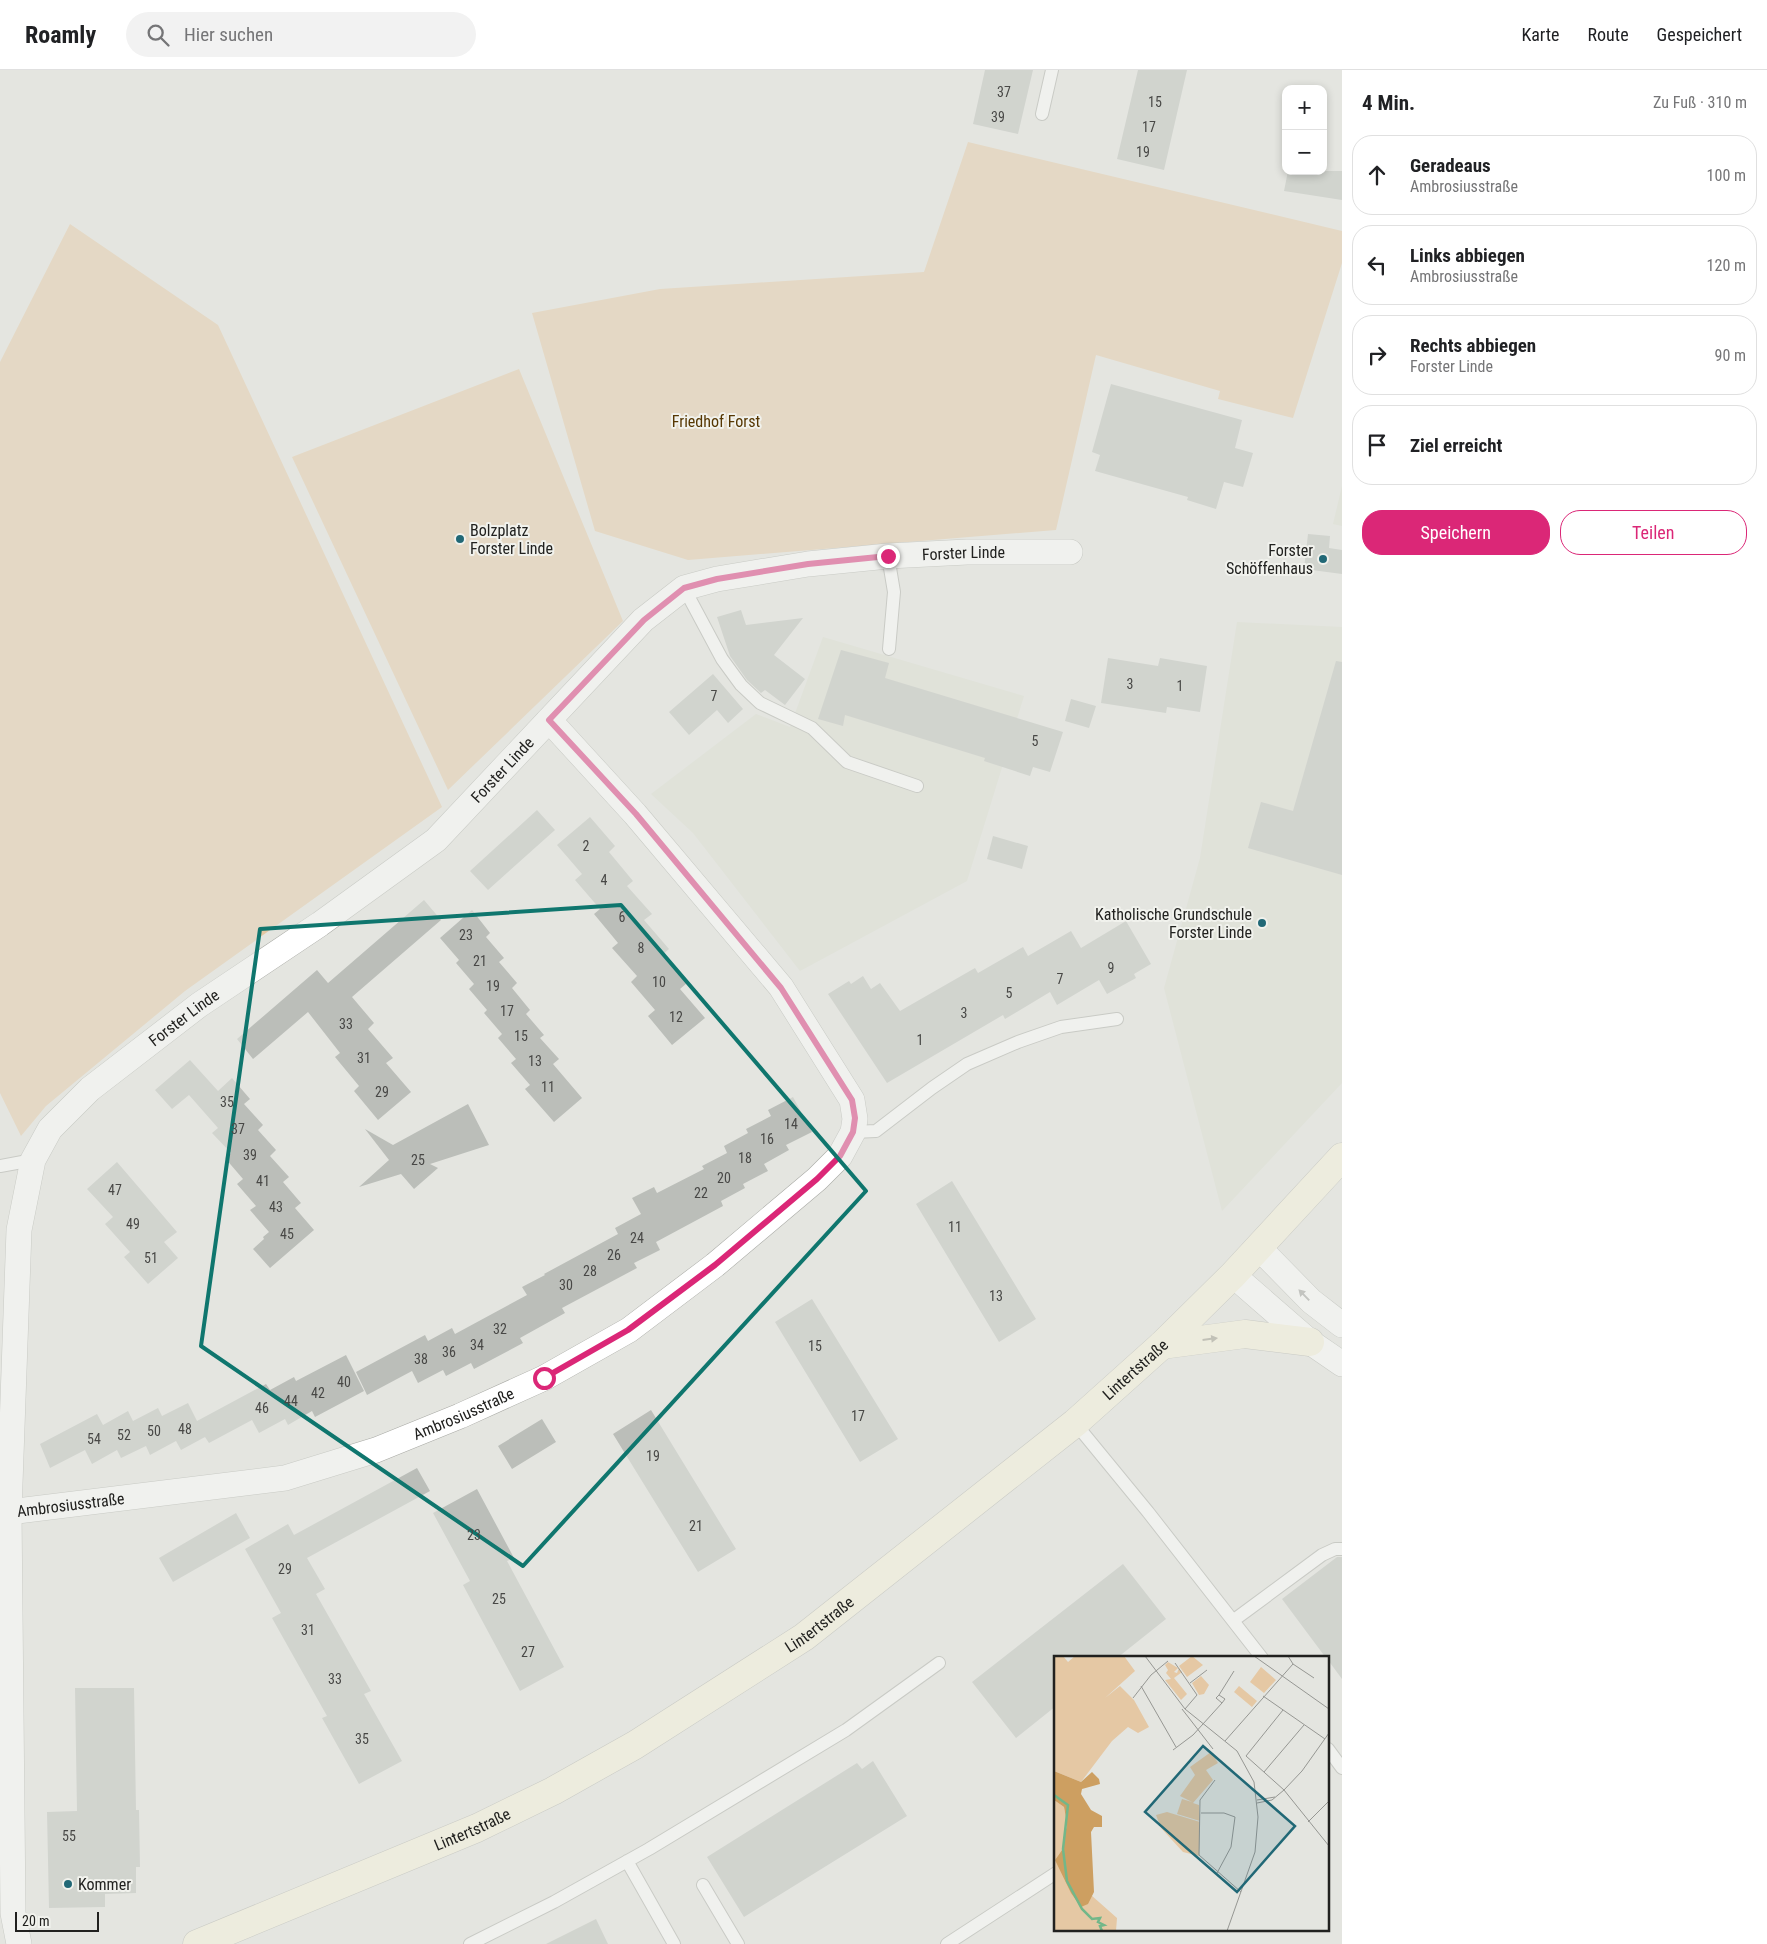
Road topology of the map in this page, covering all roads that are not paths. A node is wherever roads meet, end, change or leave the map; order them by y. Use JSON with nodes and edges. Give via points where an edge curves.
{"nodes":[{"id":1,"x":1052,"y":70,"type":"edge"},
{"id":2,"x":1042,"y":114,"type":"dead end"},
{"id":3,"x":1070,"y":552,"type":"dead end"},
{"id":4,"x":888,"y":556,"type":"junction"},
{"id":5,"x":684,"y":588,"type":"junction"},
{"id":6,"x":889,"y":649,"type":"dead end"},
{"id":7,"x":549,"y":720,"type":"junction"},
{"id":8,"x":917,"y":786,"type":"dead end"},
{"id":9,"x":1116,"y":1019,"type":"dead end"},
{"id":10,"x":853,"y":1132,"type":"junction"},
{"id":11,"x":1342,"y":1157,"type":"edge"},
{"id":12,"x":33,"y":1160,"type":"junction"},
{"id":13,"x":0,"y":1166,"type":"edge"},
{"id":14,"x":1259,"y":1248,"type":"junction"},
{"id":15,"x":1233,"y":1275,"type":"junction"},
{"id":16,"x":1342,"y":1325,"type":"edge"},
{"id":17,"x":1310,"y":1342,"type":"junction"},
{"id":18,"x":1162,"y":1345,"type":"junction"},
{"id":19,"x":1342,"y":1364,"type":"edge"},
{"id":20,"x":1075,"y":1423,"type":"junction"},
{"id":21,"x":9,"y":1512,"type":"junction"},
{"id":22,"x":1342,"y":1549,"type":"edge"},
{"id":23,"x":1234,"y":1620,"type":"junction"},
{"id":24,"x":1261,"y":1656,"type":"edge"},
{"id":25,"x":939,"y":1663,"type":"dead end"},
{"id":26,"x":1330,"y":1752,"type":"edge"},
{"id":27,"x":1342,"y":1768,"type":"edge"},
{"id":28,"x":627,"y":1861,"type":"junction"},
{"id":29,"x":1054,"y":1874,"type":"edge"},
{"id":30,"x":703,"y":1885,"type":"dead end"},
{"id":31,"x":20,"y":1944,"type":"edge"},
{"id":32,"x":197,"y":1944,"type":"edge"},
{"id":33,"x":470,"y":1944,"type":"edge"},
{"id":34,"x":674,"y":1944,"type":"edge"},
{"id":35,"x":738,"y":1944,"type":"edge"},
{"id":36,"x":947,"y":1944,"type":"edge"}],
"edges":[{"from":1,"to":2,"type":"lane"},
{"from":3,"to":4,"type":"street","name":"Forster Linde"},
{"from":4,"to":5,"type":"street","name":"Forster Linde","via":[[808,564],[717,579]]},
{"from":4,"to":6,"type":"lane","via":[[894,592]]},
{"from":5,"to":7,"type":"street","name":"Forster Linde","via":[[644,620]]},
{"from":5,"to":8,"type":"lane","via":[[722,659],[741,686],[760,703],[812,728],[847,762]]},
{"from":7,"to":10,"type":"street","name":"Ambrosiusstraße","via":[[636,814],[781,988],[852,1100]]},
{"from":7,"to":12,"type":"street","name":"Forster Linde","via":[[436,840],[320,924],[199,1005],[90,1089],[50,1129]]},
{"from":9,"to":10,"type":"lane","via":[[1061,1028],[967,1064],[876,1131]]},
{"from":10,"to":21,"type":"street","name":"Ambrosiusstraße","via":[[840,1156],[817,1179],[715,1265],[628,1330],[544,1378],[460,1416],[376,1450],[285,1478]]},
{"from":11,"to":14,"type":"main road","name":"Lintertstraße"},
{"from":12,"to":13,"type":"lane"},
{"from":12,"to":21,"type":"street","name":"Forster Linde","via":[[19,1230]]},
{"from":14,"to":15,"type":"main road","name":"Lintertstraße"},
{"from":16,"to":14,"type":"street","one_way":true,"via":[[1311,1301]]},
{"from":15,"to":17,"type":"street"},
{"from":15,"to":18,"type":"main road","name":"Lintertstraße"},
{"from":18,"to":17,"type":"main road","one_way":true,"via":[[1245,1334]]},
{"from":17,"to":19,"type":"street"},
{"from":18,"to":20,"type":"main road","name":"Lintertstraße"},
{"from":20,"to":23,"type":"lane"},
{"from":20,"to":32,"type":"main road","name":"Lintertstraße","via":[[804,1638],[635,1745],[553,1791],[477,1828]]},
{"from":21,"to":31,"type":"street","name":"Forster Linde","via":[[13,1913]]},
{"from":22,"to":23,"type":"lane","via":[[1322,1555]]},
{"from":23,"to":24,"type":"lane"},
{"from":25,"to":28,"type":"lane","via":[[846,1730]]},
{"from":26,"to":27,"type":"lane"},
{"from":28,"to":33,"type":"lane"},
{"from":28,"to":34,"type":"lane"},
{"from":29,"to":36,"type":"lane"},
{"from":30,"to":35,"type":"lane"}]}
